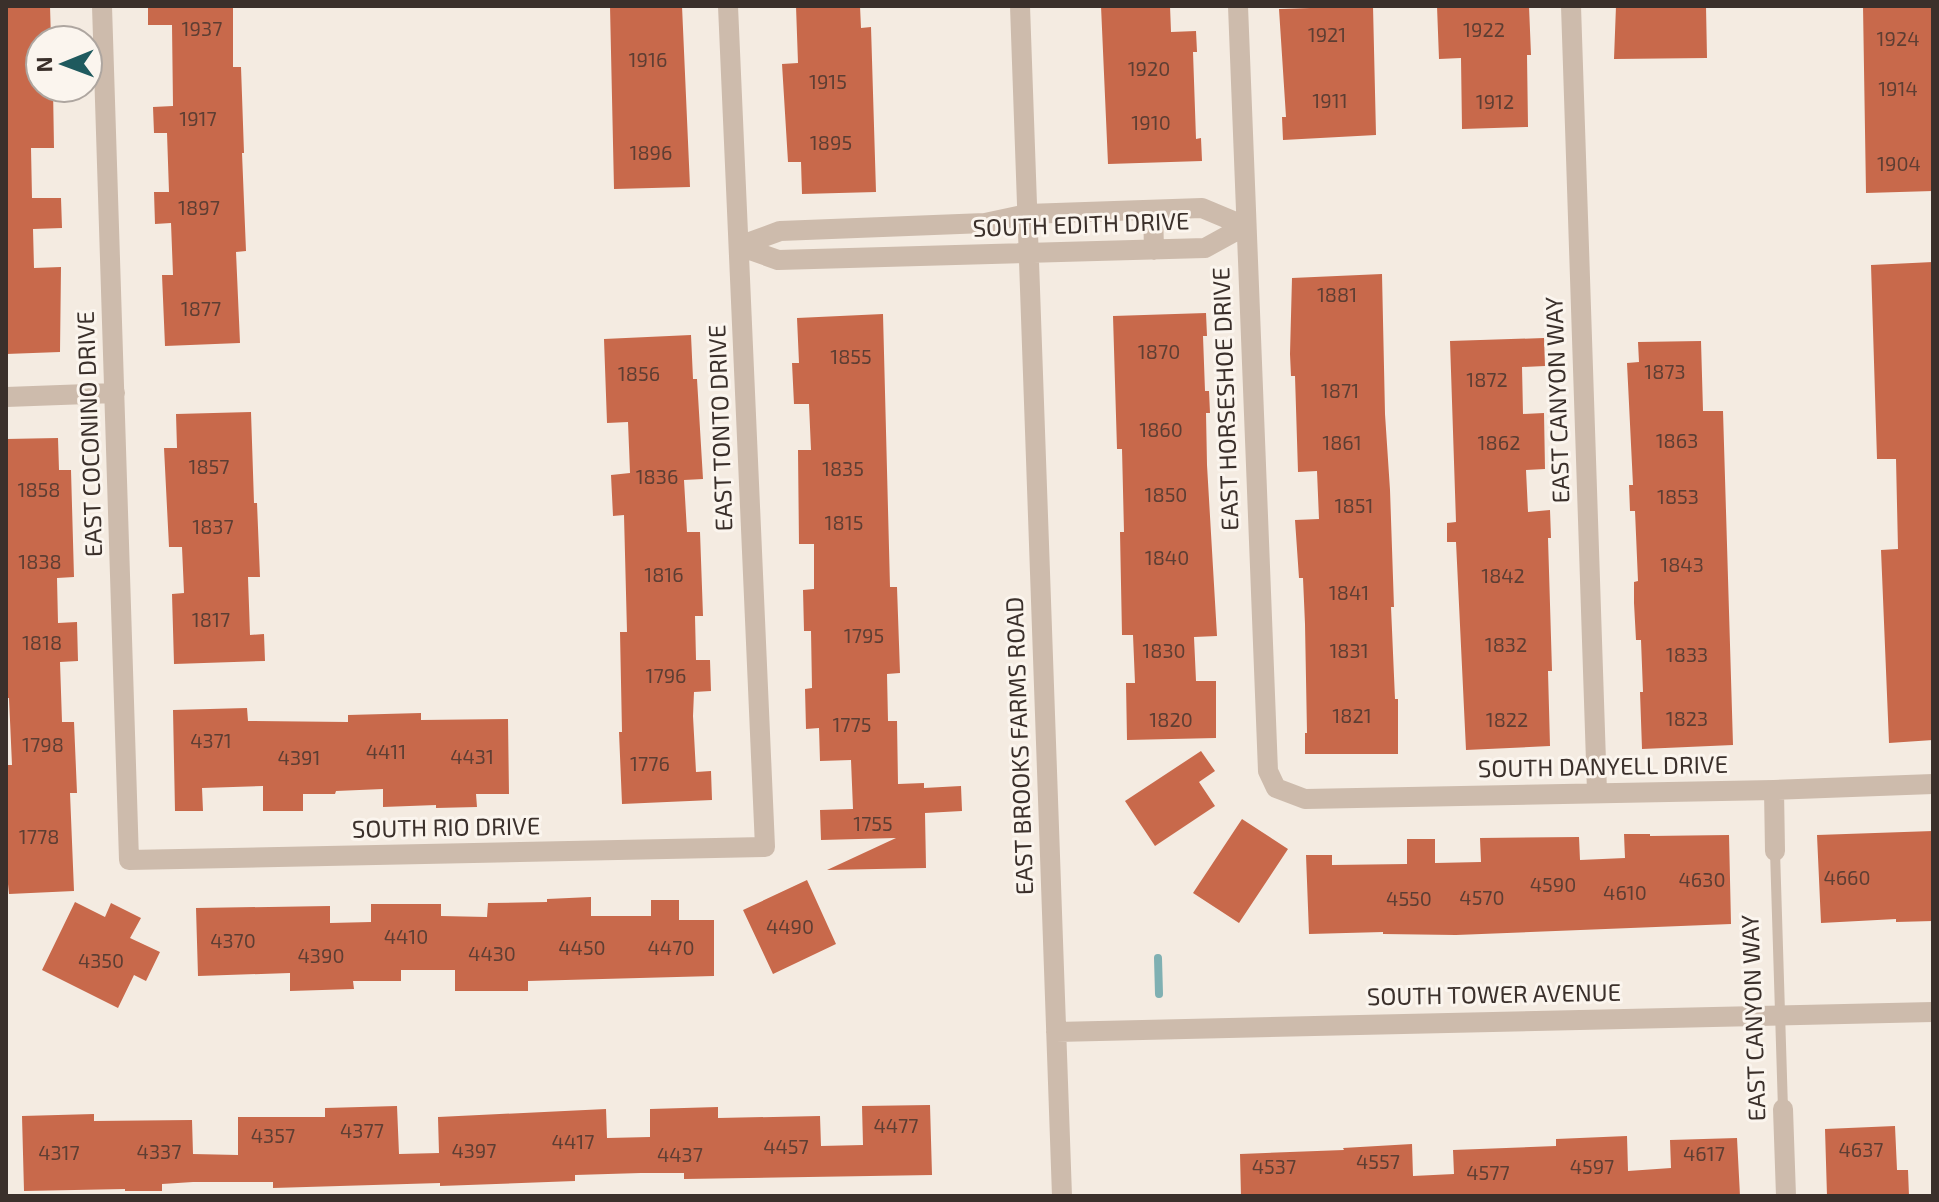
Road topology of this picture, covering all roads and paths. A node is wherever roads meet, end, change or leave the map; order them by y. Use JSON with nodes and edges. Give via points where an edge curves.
{"nodes":[{"id":1,"x":102,"y":6,"type":"edge"},
{"id":2,"x":728,"y":6,"type":"edge"},
{"id":3,"x":1020,"y":6,"type":"edge"},
{"id":4,"x":1238,"y":6,"type":"edge"},
{"id":5,"x":1571,"y":6,"type":"edge"},
{"id":6,"x":1153,"y":210,"type":"junction"},
{"id":7,"x":1027,"y":214,"type":"junction"},
{"id":8,"x":879,"y":226,"type":"junction"},
{"id":9,"x":1245,"y":226,"type":"junction"},
{"id":10,"x":739,"y":246,"type":"junction"},
{"id":11,"x":1154,"y":250,"type":"junction"},
{"id":12,"x":1028,"y":253,"type":"junction"},
{"id":13,"x":880,"y":258,"type":"junction"},
{"id":14,"x":115,"y":393,"type":"junction"},
{"id":15,"x":6,"y":397,"type":"edge"},
{"id":16,"x":1933,"y":784,"type":"edge"},
{"id":17,"x":1276,"y":788,"type":"joint"},
{"id":18,"x":1774,"y":790,"type":"junction"},
{"id":19,"x":1597,"y":792,"type":"junction"},
{"id":20,"x":765,"y":847,"type":"joint"},
{"id":21,"x":1775,"y":851,"type":"joint"},
{"id":22,"x":129,"y":860,"type":"joint"},
{"id":23,"x":1933,"y":1012,"type":"edge"},
{"id":24,"x":1780,"y":1014,"type":"junction"},
{"id":25,"x":1056,"y":1032,"type":"junction"},
{"id":26,"x":1783,"y":1109,"type":"joint"},
{"id":27,"x":1062,"y":1196,"type":"edge"},
{"id":28,"x":1786,"y":1196,"type":"edge"}],
"edges":[{"from":1,"to":14,"type":"street","name":"EAST COCONINO DRIVE"},
{"from":2,"to":10,"type":"street","name":"EAST TONTO DRIVE"},
{"from":3,"to":7,"type":"street","name":"EAST BROOKS FARMS ROAD"},
{"from":4,"to":9,"type":"street","name":"EAST HORSESHOE DRIVE"},
{"from":5,"to":19,"type":"street","name":"EAST CANYON WAY"},
{"from":6,"to":7,"type":"street","name":"SOUTH EDITH DRIVE"},
{"from":6,"to":9,"type":"street","name":"SOUTH EDITH DRIVE","via":[[1202,208]]},
{"from":6,"to":11,"type":"street"},
{"from":7,"to":8,"type":"street","name":"SOUTH EDITH DRIVE","via":[[985,223]]},
{"from":7,"to":12,"type":"street","name":"EAST BROOKS FARMS ROAD"},
{"from":8,"to":10,"type":"street","name":"SOUTH EDITH DRIVE","via":[[780,231]]},
{"from":8,"to":13,"type":"street"},
{"from":9,"to":11,"type":"street","name":"SOUTH EDITH DRIVE","via":[[1205,248]]},
{"from":9,"to":17,"type":"street","name":"EAST HORSESHOE DRIVE","via":[[1268,771]]},
{"from":10,"to":13,"type":"street","name":"SOUTH EDITH DRIVE","via":[[778,260]]},
{"from":10,"to":20,"type":"street","name":"EAST TONTO DRIVE"},
{"from":11,"to":12,"type":"street","name":"SOUTH EDITH DRIVE"},
{"from":12,"to":13,"type":"street","name":"SOUTH EDITH DRIVE"},
{"from":12,"to":25,"type":"street","name":"EAST BROOKS FARMS ROAD"},
{"from":14,"to":15,"type":"street"},
{"from":14,"to":22,"type":"street","name":"EAST COCONINO DRIVE"},
{"from":16,"to":18,"type":"street","name":"SOUTH DANYELL DRIVE"},
{"from":17,"to":19,"type":"street","name":"SOUTH DANYELL DRIVE","via":[[1305,799]]},
{"from":18,"to":19,"type":"street","name":"SOUTH DANYELL DRIVE"},
{"from":18,"to":21,"type":"street","name":"EAST CANYON WAY"},
{"from":20,"to":22,"type":"street","name":"SOUTH RIO DRIVE"},
{"from":21,"to":24,"type":"lane","name":"EAST CANYON WAY"},
{"from":23,"to":24,"type":"street","name":"SOUTH TOWER AVENUE"},
{"from":24,"to":25,"type":"street","name":"SOUTH TOWER AVENUE"},
{"from":24,"to":26,"type":"lane","name":"EAST CANYON WAY"},
{"from":25,"to":27,"type":"street","name":"EAST BROOKS FARMS ROAD"},
{"from":26,"to":28,"type":"street","name":"EAST CANYON WAY"}]}
